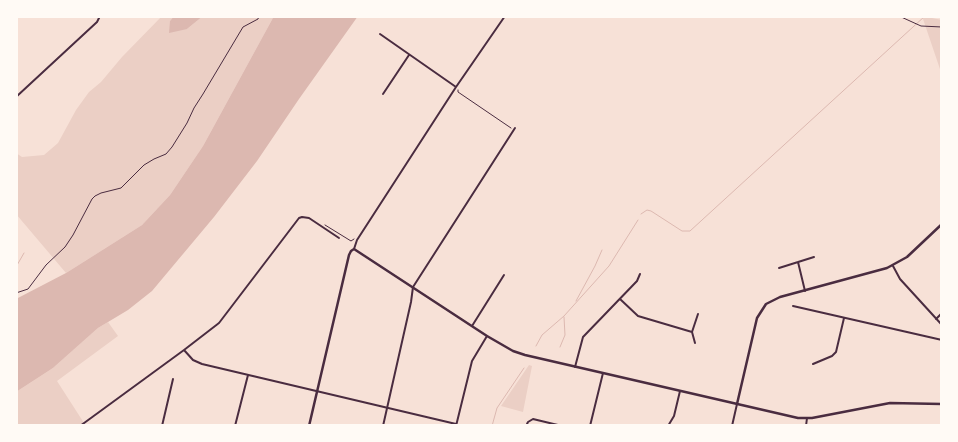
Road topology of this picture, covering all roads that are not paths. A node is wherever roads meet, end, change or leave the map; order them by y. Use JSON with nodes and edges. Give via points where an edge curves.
{"nodes":[{"id":1,"x":100,"y":16,"type":"edge"},
{"id":2,"x":504,"y":16,"type":"edge"},
{"id":3,"x":380,"y":34,"type":"dead end"},
{"id":4,"x":409,"y":54,"type":"junction"},
{"id":5,"x":456,"y":87,"type":"junction"},
{"id":6,"x":382,"y":94,"type":"dead end"},
{"id":7,"x":16,"y":97,"type":"edge"},
{"id":8,"x":515,"y":128,"type":"road end"},
{"id":9,"x":942,"y":224,"type":"edge"},
{"id":10,"x":340,"y":238,"type":"dead end"},
{"id":11,"x":354,"y":249,"type":"junction"},
{"id":12,"x":814,"y":257,"type":"dead end"},
{"id":13,"x":798,"y":262,"type":"junction"},
{"id":14,"x":893,"y":266,"type":"junction"},
{"id":15,"x":779,"y":268,"type":"dead end"},
{"id":16,"x":640,"y":274,"type":"dead end"},
{"id":17,"x":504,"y":275,"type":"dead end"},
{"id":18,"x":413,"y":287,"type":"junction"},
{"id":19,"x":805,"y":291,"type":"junction"},
{"id":20,"x":620,"y":298,"type":"junction"},
{"id":21,"x":793,"y":306,"type":"dead end"},
{"id":22,"x":942,"y":313,"type":"edge"},
{"id":23,"x":698,"y":314,"type":"dead end"},
{"id":24,"x":844,"y":318,"type":"junction"},
{"id":25,"x":936,"y":319,"type":"junction"},
{"id":26,"x":942,"y":325,"type":"edge"},
{"id":27,"x":472,"y":326,"type":"junction"},
{"id":28,"x":692,"y":332,"type":"junction"},
{"id":29,"x":487,"y":336,"type":"junction"},
{"id":30,"x":942,"y":340,"type":"edge"},
{"id":31,"x":695,"y":343,"type":"dead end"},
{"id":32,"x":184,"y":350,"type":"junction"},
{"id":33,"x":813,"y":364,"type":"dead end"},
{"id":34,"x":575,"y":367,"type":"junction"},
{"id":35,"x":603,"y":373,"type":"junction"},
{"id":36,"x":248,"y":374,"type":"junction"},
{"id":37,"x":173,"y":379,"type":"dead end"},
{"id":38,"x":318,"y":391,"type":"junction"},
{"id":39,"x":680,"y":391,"type":"junction"},
{"id":40,"x":737,"y":404,"type":"junction"},
{"id":41,"x":942,"y":404,"type":"edge"},
{"id":42,"x":387,"y":407,"type":"junction"},
{"id":43,"x":807,"y":418,"type":"junction"},
{"id":44,"x":456,"y":425,"type":"edge"},
{"id":45,"x":80,"y":426,"type":"edge"},
{"id":46,"x":162,"y":426,"type":"edge"},
{"id":47,"x":235,"y":426,"type":"edge"},
{"id":48,"x":310,"y":426,"type":"edge"},
{"id":49,"x":383,"y":426,"type":"edge"},
{"id":50,"x":526,"y":426,"type":"edge"},
{"id":51,"x":562,"y":426,"type":"edge"},
{"id":52,"x":590,"y":426,"type":"edge"},
{"id":53,"x":668,"y":426,"type":"edge"},
{"id":54,"x":732,"y":426,"type":"edge"},
{"id":55,"x":806,"y":426,"type":"edge"}],
"edges":[{"from":1,"to":7,"type":"street"},
{"from":2,"to":5,"type":"street"},
{"from":3,"to":4,"type":"street"},
{"from":4,"to":5,"type":"street"},
{"from":4,"to":6,"type":"street"},
{"from":5,"to":11,"type":"street"},
{"from":8,"to":18,"type":"street"},
{"from":9,"to":14,"type":"street"},
{"from":10,"to":32,"type":"street","via":[[306,217],[296,221],[224,317]]},
{"from":11,"to":18,"type":"street"},
{"from":11,"to":38,"type":"street","via":[[349,255]]},
{"from":12,"to":13,"type":"street"},
{"from":13,"to":15,"type":"street"},
{"from":13,"to":19,"type":"street"},
{"from":14,"to":19,"type":"street"},
{"from":14,"to":25,"type":"street","via":[[900,279]]},
{"from":16,"to":20,"type":"street"},
{"from":17,"to":27,"type":"street"},
{"from":18,"to":27,"type":"street"},
{"from":18,"to":42,"type":"street"},
{"from":19,"to":40,"type":"street","via":[[769,302],[763,307],[757,318]]},
{"from":20,"to":28,"type":"street","via":[[638,316]]},
{"from":20,"to":34,"type":"street","via":[[583,336]]},
{"from":21,"to":24,"type":"street"},
{"from":22,"to":25,"type":"street"},
{"from":23,"to":28,"type":"street"},
{"from":24,"to":30,"type":"street"},
{"from":24,"to":33,"type":"street","via":[[836,352]]},
{"from":25,"to":26,"type":"street"},
{"from":27,"to":29,"type":"street"},
{"from":28,"to":31,"type":"street"},
{"from":29,"to":34,"type":"street","via":[[519,353]]},
{"from":29,"to":44,"type":"street","via":[[472,361]]},
{"from":32,"to":36,"type":"street","via":[[197,362]]},
{"from":32,"to":45,"type":"street"},
{"from":34,"to":35,"type":"street"},
{"from":35,"to":39,"type":"street"},
{"from":35,"to":52,"type":"street"},
{"from":36,"to":38,"type":"street"},
{"from":36,"to":47,"type":"street"},
{"from":37,"to":46,"type":"street"},
{"from":38,"to":42,"type":"street"},
{"from":38,"to":48,"type":"street"},
{"from":39,"to":40,"type":"street"},
{"from":39,"to":53,"type":"street"},
{"from":40,"to":43,"type":"street"},
{"from":40,"to":54,"type":"street"},
{"from":41,"to":43,"type":"street","via":[[890,403]]},
{"from":42,"to":44,"type":"street"},
{"from":42,"to":49,"type":"street"},
{"from":43,"to":55,"type":"street"},
{"from":50,"to":51,"type":"street","via":[[533,419]]}]}
